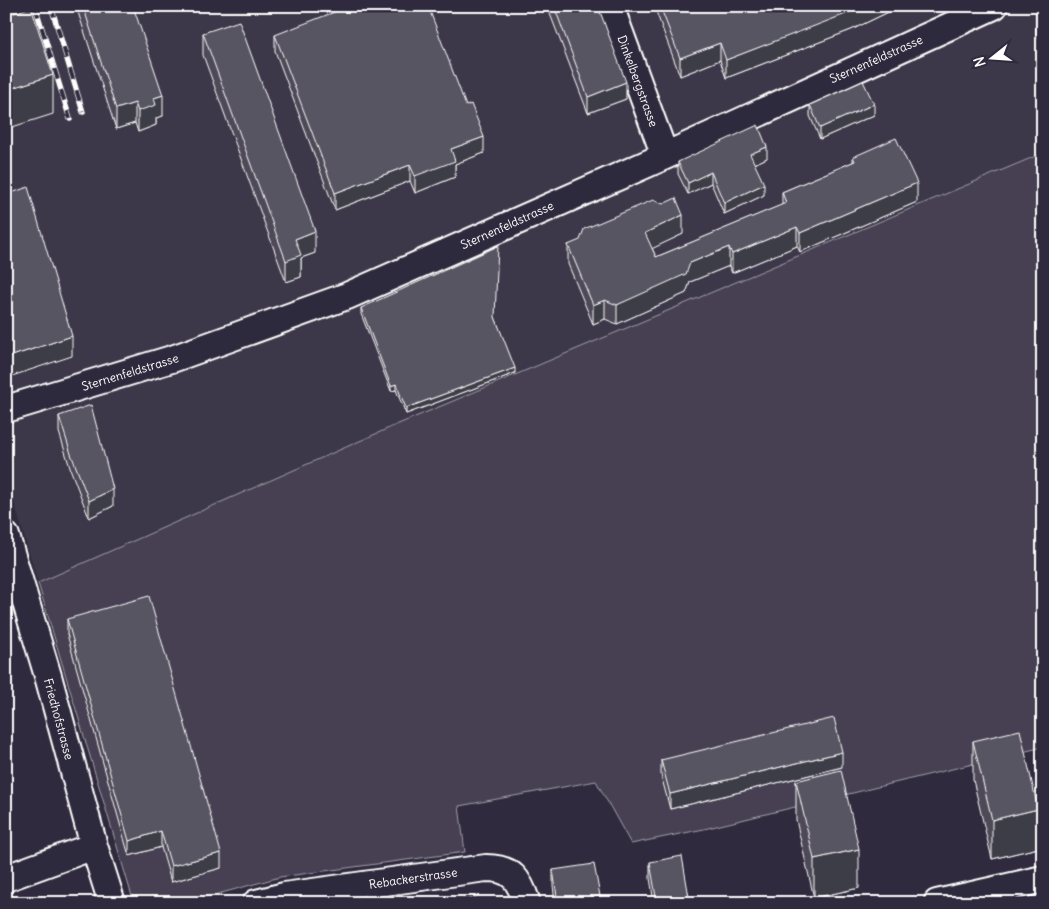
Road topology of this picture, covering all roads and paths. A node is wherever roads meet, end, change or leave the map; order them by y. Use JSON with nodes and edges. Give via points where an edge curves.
{"nodes":[{"id":1,"x":610,"y":6,"type":"edge"},
{"id":2,"x":994,"y":6,"type":"edge"},
{"id":3,"x":665,"y":156,"type":"junction"},
{"id":4,"x":6,"y":409,"type":"edge"},
{"id":5,"x":6,"y":536,"type":"edge"},
{"id":6,"x":94,"y":846,"type":"junction"},
{"id":7,"x":6,"y":878,"type":"edge"},
{"id":8,"x":1043,"y":879,"type":"edge"},
{"id":9,"x":112,"y":903,"type":"edge"},
{"id":10,"x":256,"y":903,"type":"edge"},
{"id":11,"x":526,"y":903,"type":"edge"},
{"id":12,"x":937,"y":903,"type":"edge"}],
"edges":[{"from":1,"to":3,"type":"street","name":"Dinkelbergstrasse"},
{"from":2,"to":3,"type":"street","name":"Sternenfeldstrasse"},
{"from":3,"to":4,"type":"street","name":"Sternenfeldstrasse","via":[[347,296],[175,358]]},
{"from":5,"to":6,"type":"street","name":"Friedhofstrasse"},
{"from":6,"to":7,"type":"street"},
{"from":6,"to":9,"type":"street","name":"Friedhofstrasse"},
{"from":8,"to":12,"type":"street"},
{"from":10,"to":11,"type":"street","name":"Rebackerstrasse","via":[[284,896],[499,868],[519,882]]}]}
